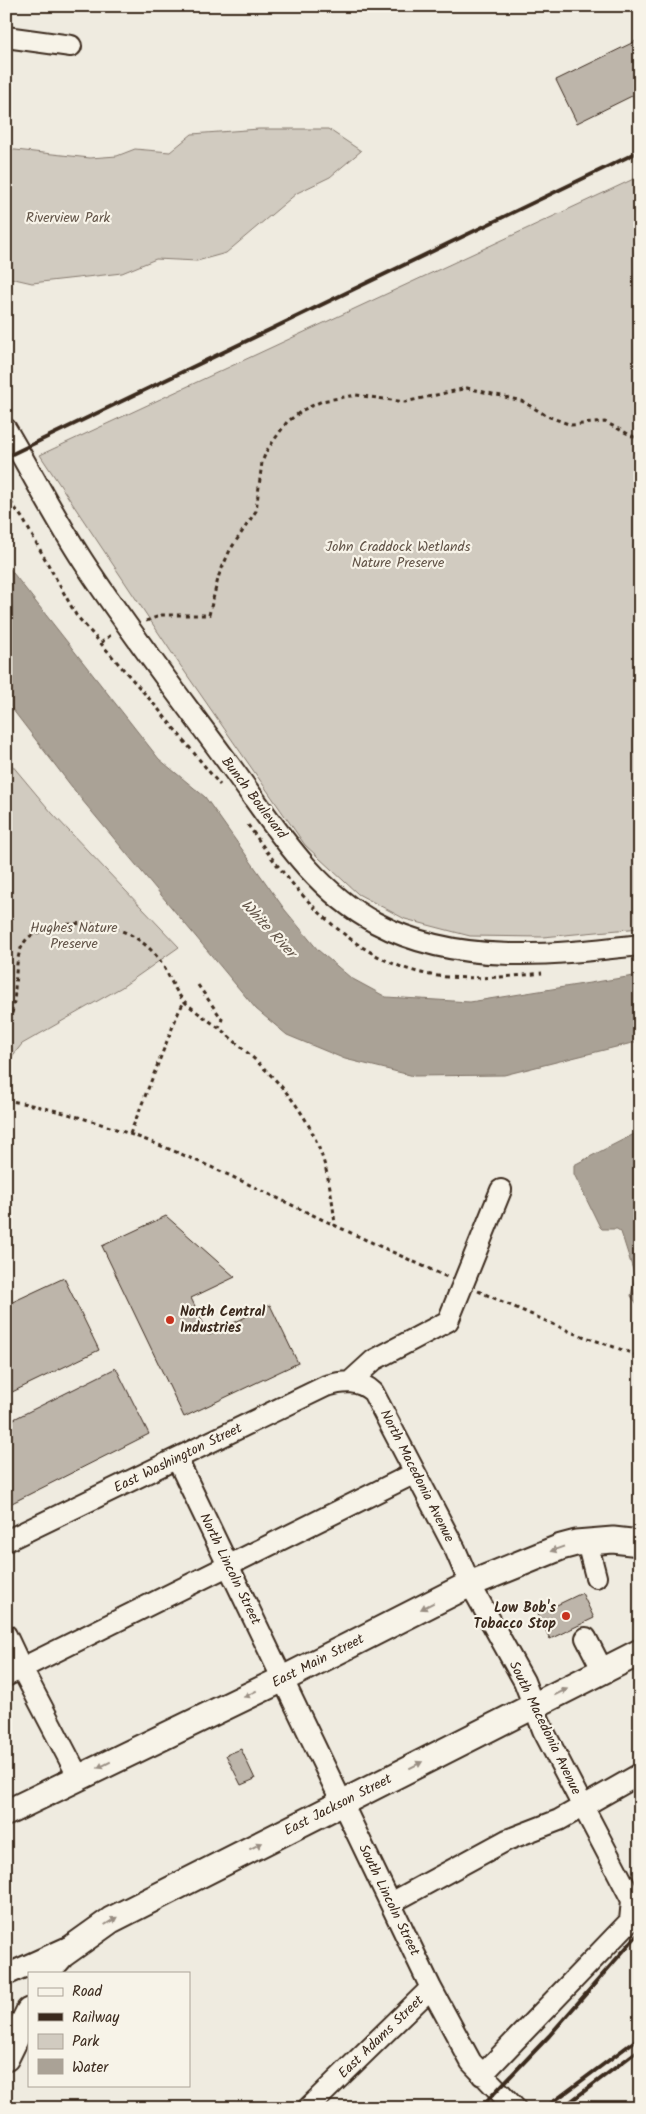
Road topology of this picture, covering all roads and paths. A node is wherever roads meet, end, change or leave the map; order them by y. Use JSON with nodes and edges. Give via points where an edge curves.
{"nodes":[{"id":1,"x":6,"y":37,"type":"edge"},
{"id":2,"x":71,"y":46,"type":"dead end"},
{"id":3,"x":6,"y":429,"type":"edge"},
{"id":4,"x":640,"y":440,"type":"edge"},
{"id":5,"x":129,"y":627,"type":"junction"},
{"id":6,"x":101,"y":643,"type":"dead end"},
{"id":7,"x":640,"y":945,"type":"edge"},
{"id":8,"x":198,"y":985,"type":"dead end"},
{"id":9,"x":184,"y":1002,"type":"junction"},
{"id":10,"x":6,"y":1028,"type":"edge"},
{"id":11,"x":219,"y":1028,"type":"junction"},
{"id":12,"x":6,"y":1100,"type":"edge"},
{"id":13,"x":130,"y":1134,"type":"junction"},
{"id":14,"x":501,"y":1190,"type":"dead end"},
{"id":15,"x":335,"y":1226,"type":"junction"},
{"id":16,"x":463,"y":1284,"type":"junction"},
{"id":17,"x":640,"y":1356,"type":"edge"},
{"id":18,"x":351,"y":1381,"type":"junction"},
{"id":19,"x":177,"y":1459,"type":"junction"},
{"id":20,"x":416,"y":1473,"type":"junction"},
{"id":21,"x":6,"y":1541,"type":"edge"},
{"id":22,"x":587,"y":1542,"type":"junction"},
{"id":23,"x":640,"y":1543,"type":"edge"},
{"id":24,"x":229,"y":1567,"type":"junction"},
{"id":25,"x":596,"y":1577,"type":"dead end"},
{"id":26,"x":470,"y":1584,"type":"junction"},
{"id":27,"x":6,"y":1635,"type":"edge"},
{"id":28,"x":586,"y":1638,"type":"dead end"},
{"id":29,"x":640,"y":1652,"type":"edge"},
{"id":30,"x":603,"y":1670,"type":"junction"},
{"id":31,"x":14,"y":1672,"type":"edge"},
{"id":32,"x":283,"y":1679,"type":"junction"},
{"id":33,"x":534,"y":1705,"type":"junction"},
{"id":34,"x":640,"y":1774,"type":"edge"},
{"id":35,"x":79,"y":1778,"type":"junction"},
{"id":36,"x":342,"y":1802,"type":"junction"},
{"id":37,"x":583,"y":1806,"type":"junction"},
{"id":38,"x":6,"y":1813,"type":"edge"},
{"id":39,"x":391,"y":1903,"type":"junction"},
{"id":40,"x":84,"y":1939,"type":"junction"},
{"id":41,"x":47,"y":1972,"type":"edge"},
{"id":42,"x":6,"y":1975,"type":"edge"},
{"id":43,"x":431,"y":1988,"type":"junction"},
{"id":44,"x":28,"y":2013,"type":"edge"},
{"id":45,"x":6,"y":2058,"type":"edge"},
{"id":46,"x":482,"y":2075,"type":"junction"},
{"id":47,"x":308,"y":2108,"type":"edge"},
{"id":48,"x":515,"y":2108,"type":"edge"}],
"edges":[{"from":1,"to":2,"type":"street"},
{"from":3,"to":5,"type":"street","name":"Bunch Boulevard","via":[[82,560]]},
{"from":4,"to":5,"type":"path","via":[[605,422],[570,425],[547,416],[522,400],[467,388],[406,402],[356,394],[322,401],[287,422],[267,450],[262,462],[256,511],[230,550],[219,574],[209,615],[162,615]]},
{"from":5,"to":6,"type":"path","via":[[117,630]]},
{"from":5,"to":7,"type":"street","name":"Bunch Boulevard","via":[[304,864],[358,913],[412,938],[463,950],[533,954]]},
{"from":8,"to":11,"type":"path","via":[[222,1019]]},
{"from":9,"to":10,"type":"path","via":[[158,958],[134,937],[106,926],[72,923],[29,937],[23,945],[14,1010]]},
{"from":9,"to":11,"type":"path"},
{"from":9,"to":13,"type":"path"},
{"from":11,"to":15,"type":"path","via":[[274,1077],[301,1110],[328,1175]]},
{"from":12,"to":13,"type":"path","via":[[38,1106]]},
{"from":13,"to":15,"type":"path","via":[[197,1160]]},
{"from":14,"to":16,"type":"street"},
{"from":15,"to":16,"type":"path"},
{"from":16,"to":17,"type":"path","via":[[554,1325]]},
{"from":16,"to":18,"type":"street","via":[[448,1321],[374,1360]]},
{"from":18,"to":19,"type":"street","name":"East Washington Street","via":[[326,1386]]},
{"from":18,"to":20,"type":"street","name":"North Macedonia Avenue","via":[[372,1392]]},
{"from":19,"to":21,"type":"street","name":"East Washington Street"},
{"from":19,"to":24,"type":"street","name":"North Lincoln Street"},
{"from":20,"to":24,"type":"street"},
{"from":20,"to":26,"type":"street","name":"North Macedonia Avenue"},
{"from":22,"to":23,"type":"main road","name":"East Main Street"},
{"from":22,"to":25,"type":"street"},
{"from":22,"to":26,"type":"main road","name":"East Main Street","one_way":true,"via":[[561,1547]]},
{"from":24,"to":31,"type":"street"},
{"from":24,"to":32,"type":"street","name":"North Lincoln Street"},
{"from":26,"to":32,"type":"main road","name":"East Main Street","one_way":true},
{"from":26,"to":33,"type":"street","name":"South Macedonia Avenue"},
{"from":27,"to":31,"type":"street"},
{"from":28,"to":30,"type":"street"},
{"from":29,"to":30,"type":"main road","name":"East Jackson Street"},
{"from":33,"to":30,"type":"main road","name":"East Jackson Street","one_way":true},
{"from":31,"to":35,"type":"street"},
{"from":32,"to":35,"type":"main road","name":"East Main Street","one_way":true},
{"from":32,"to":36,"type":"street","name":"South Lincoln Street"},
{"from":36,"to":33,"type":"main road","name":"East Jackson Street","one_way":true},
{"from":33,"to":37,"type":"street","name":"South Macedonia Avenue","via":[[543,1730]]},
{"from":34,"to":37,"type":"street"},
{"from":35,"to":38,"type":"main road","name":"East Main Street"},
{"from":36,"to":39,"type":"street","name":"South Lincoln Street"},
{"from":40,"to":36,"type":"main road","name":"East Jackson Street","one_way":true,"via":[[111,1920]]},
{"from":37,"to":39,"type":"street","via":[[559,1820],[507,1840]]},
{"from":37,"to":46,"type":"street","name":"South Macedonia Avenue","via":[[632,1900],[630,1921]]},
{"from":39,"to":43,"type":"street","name":"South Lincoln Street"},
{"from":40,"to":41,"type":"main road","name":"East Jackson Street","via":[[62,1955]]},
{"from":40,"to":42,"type":"street"},
{"from":43,"to":46,"type":"street","name":"South Lincoln Street","via":[[471,2062]]},
{"from":43,"to":47,"type":"street","name":"East Adams Street"},
{"from":44,"to":45,"type":"main road"},
{"from":46,"to":48,"type":"street","name":"South Lincoln Street"}]}
